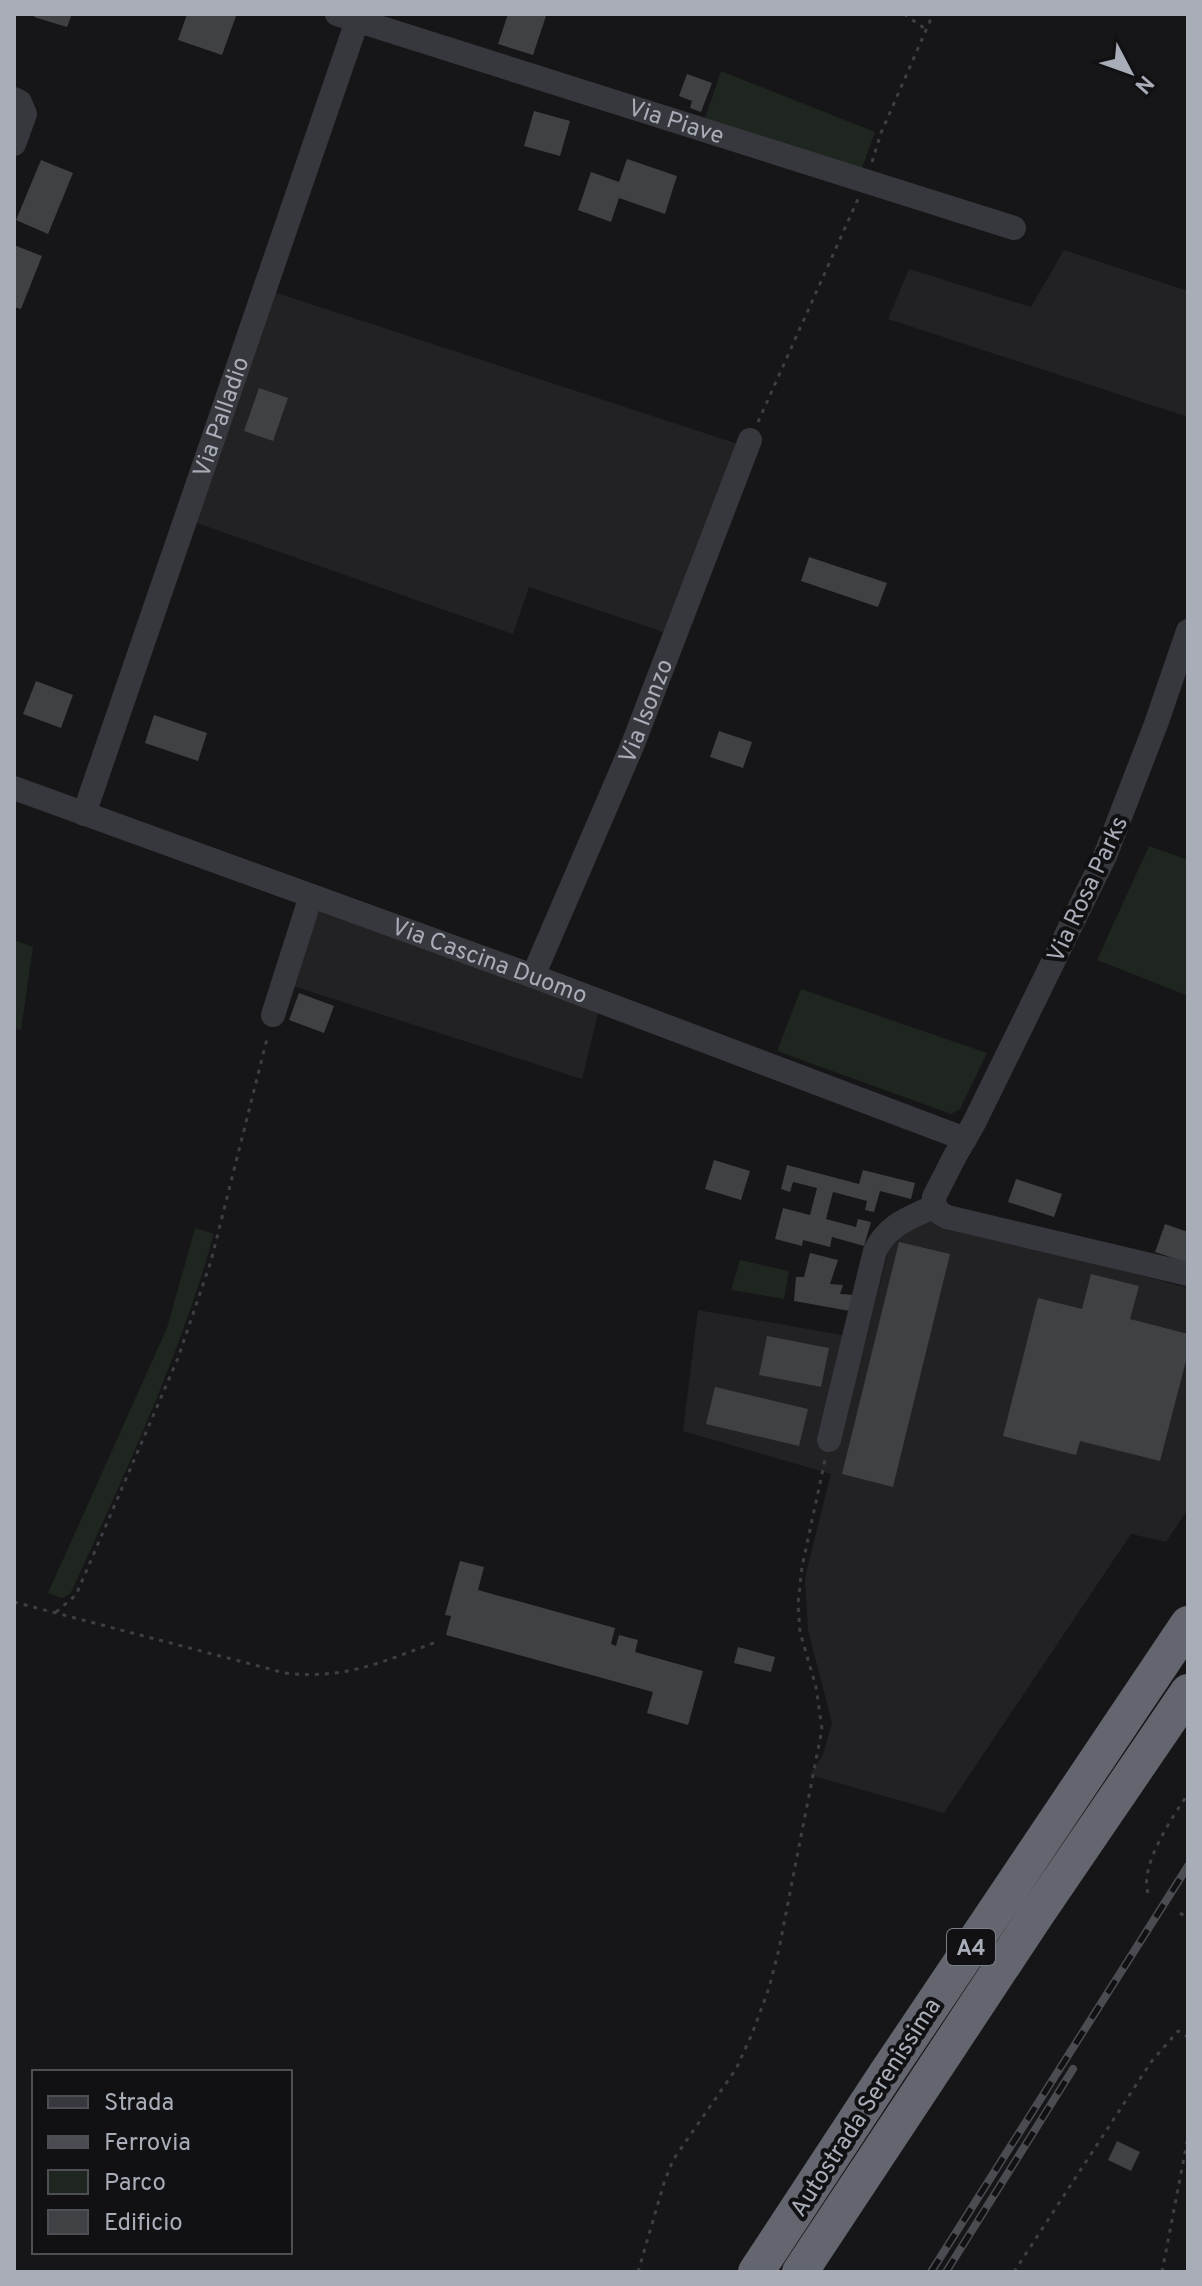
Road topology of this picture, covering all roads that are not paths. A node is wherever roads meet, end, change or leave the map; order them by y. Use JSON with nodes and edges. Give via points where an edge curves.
{"nodes":[{"id":1,"x":347,"y":17,"type":"edge"},
{"id":2,"x":14,"y":99,"type":"edge"},
{"id":3,"x":14,"y":144,"type":"edge"},
{"id":4,"x":1014,"y":228,"type":"dead end"},
{"id":5,"x":750,"y":440,"type":"road end"},
{"id":6,"x":1188,"y":631,"type":"edge"},
{"id":7,"x":14,"y":788,"type":"edge"},
{"id":8,"x":84,"y":814,"type":"junction"},
{"id":9,"x":311,"y":896,"type":"junction"},
{"id":10,"x":533,"y":976,"type":"junction"},
{"id":11,"x":273,"y":1015,"type":"road end"},
{"id":12,"x":965,"y":1139,"type":"junction"},
{"id":13,"x":935,"y":1206,"type":"junction"},
{"id":14,"x":1188,"y":1274,"type":"edge"},
{"id":15,"x":829,"y":1440,"type":"road end"},
{"id":16,"x":1188,"y":1624,"type":"edge"},
{"id":17,"x":1188,"y":1692,"type":"edge"},
{"id":18,"x":756,"y":2272,"type":"edge"},
{"id":19,"x":800,"y":2272,"type":"edge"}],
"edges":[{"from":1,"to":4,"type":"street","name":"Via Piave"},
{"from":1,"to":8,"type":"street","name":"Via Palladio"},
{"from":2,"to":3,"type":"street","via":[[25,114]]},
{"from":5,"to":10,"type":"street","name":"Via Isonzo","via":[[633,744]]},
{"from":6,"to":12,"type":"street","name":"Via Rosa Parks","via":[[1105,856]]},
{"from":7,"to":8,"type":"street","name":"Via Cascina Duomo"},
{"from":8,"to":9,"type":"street","name":"Via Cascina Duomo"},
{"from":9,"to":10,"type":"street","name":"Via Cascina Duomo"},
{"from":9,"to":11,"type":"street"},
{"from":10,"to":12,"type":"street","name":"Via Cascina Duomo"},
{"from":12,"to":13,"type":"street","name":"Via Rosa Parks","via":[[934,1197]]},
{"from":13,"to":14,"type":"street","via":[[947,1217]]},
{"from":13,"to":15,"type":"street","via":[[890,1229],[875,1251]]},
{"from":16,"to":18,"type":"highway","name":"Autostrada Serenissima","number":"A4"},
{"from":17,"to":19,"type":"highway","name":"Autostrada Serenissima","number":"A4"}]}
